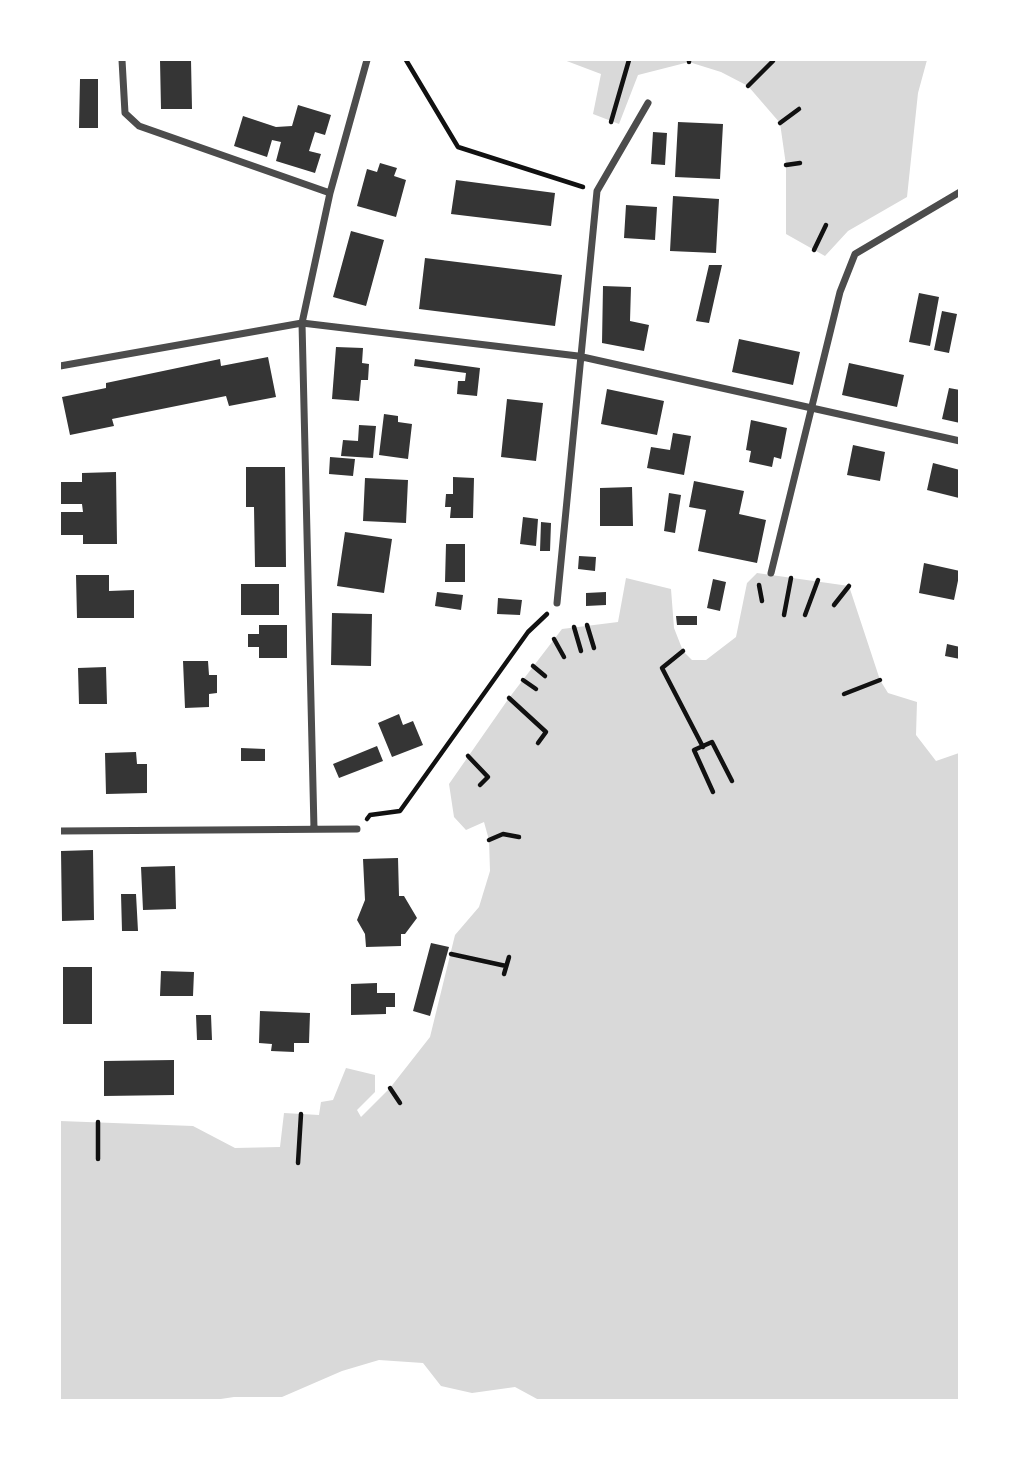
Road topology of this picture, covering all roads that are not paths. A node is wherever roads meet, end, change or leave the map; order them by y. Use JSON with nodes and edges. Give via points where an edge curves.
{"nodes":[{"id":1,"x":122,"y":60,"type":"edge"},
{"id":2,"x":367,"y":60,"type":"edge"},
{"id":3,"x":648,"y":103,"type":"dead end"},
{"id":4,"x":960,"y":192,"type":"edge"},
{"id":5,"x":330,"y":193,"type":"junction"},
{"id":6,"x":302,"y":323,"type":"junction"},
{"id":7,"x":578,"y":356,"type":"junction"},
{"id":8,"x":60,"y":366,"type":"edge"},
{"id":9,"x":813,"y":407,"type":"junction"},
{"id":10,"x":960,"y":441,"type":"edge"},
{"id":11,"x":771,"y":573,"type":"dead end"},
{"id":12,"x":557,"y":603,"type":"road end"},
{"id":13,"x":314,"y":829,"type":"junction"},
{"id":14,"x":357,"y":829,"type":"road end"},
{"id":15,"x":60,"y":831,"type":"edge"}],
"edges":[{"from":1,"to":5,"type":"street","via":[[125,113],[139,126]]},
{"from":2,"to":5,"type":"street"},
{"from":3,"to":7,"type":"street","via":[[597,191]]},
{"from":4,"to":9,"type":"street","via":[[855,254],[840,292]]},
{"from":5,"to":6,"type":"street"},
{"from":6,"to":7,"type":"street"},
{"from":6,"to":8,"type":"street"},
{"from":6,"to":13,"type":"street"},
{"from":7,"to":9,"type":"street"},
{"from":7,"to":12,"type":"street"},
{"from":9,"to":10,"type":"street"},
{"from":9,"to":11,"type":"street"},
{"from":13,"to":14,"type":"street"},
{"from":13,"to":15,"type":"street"}]}
